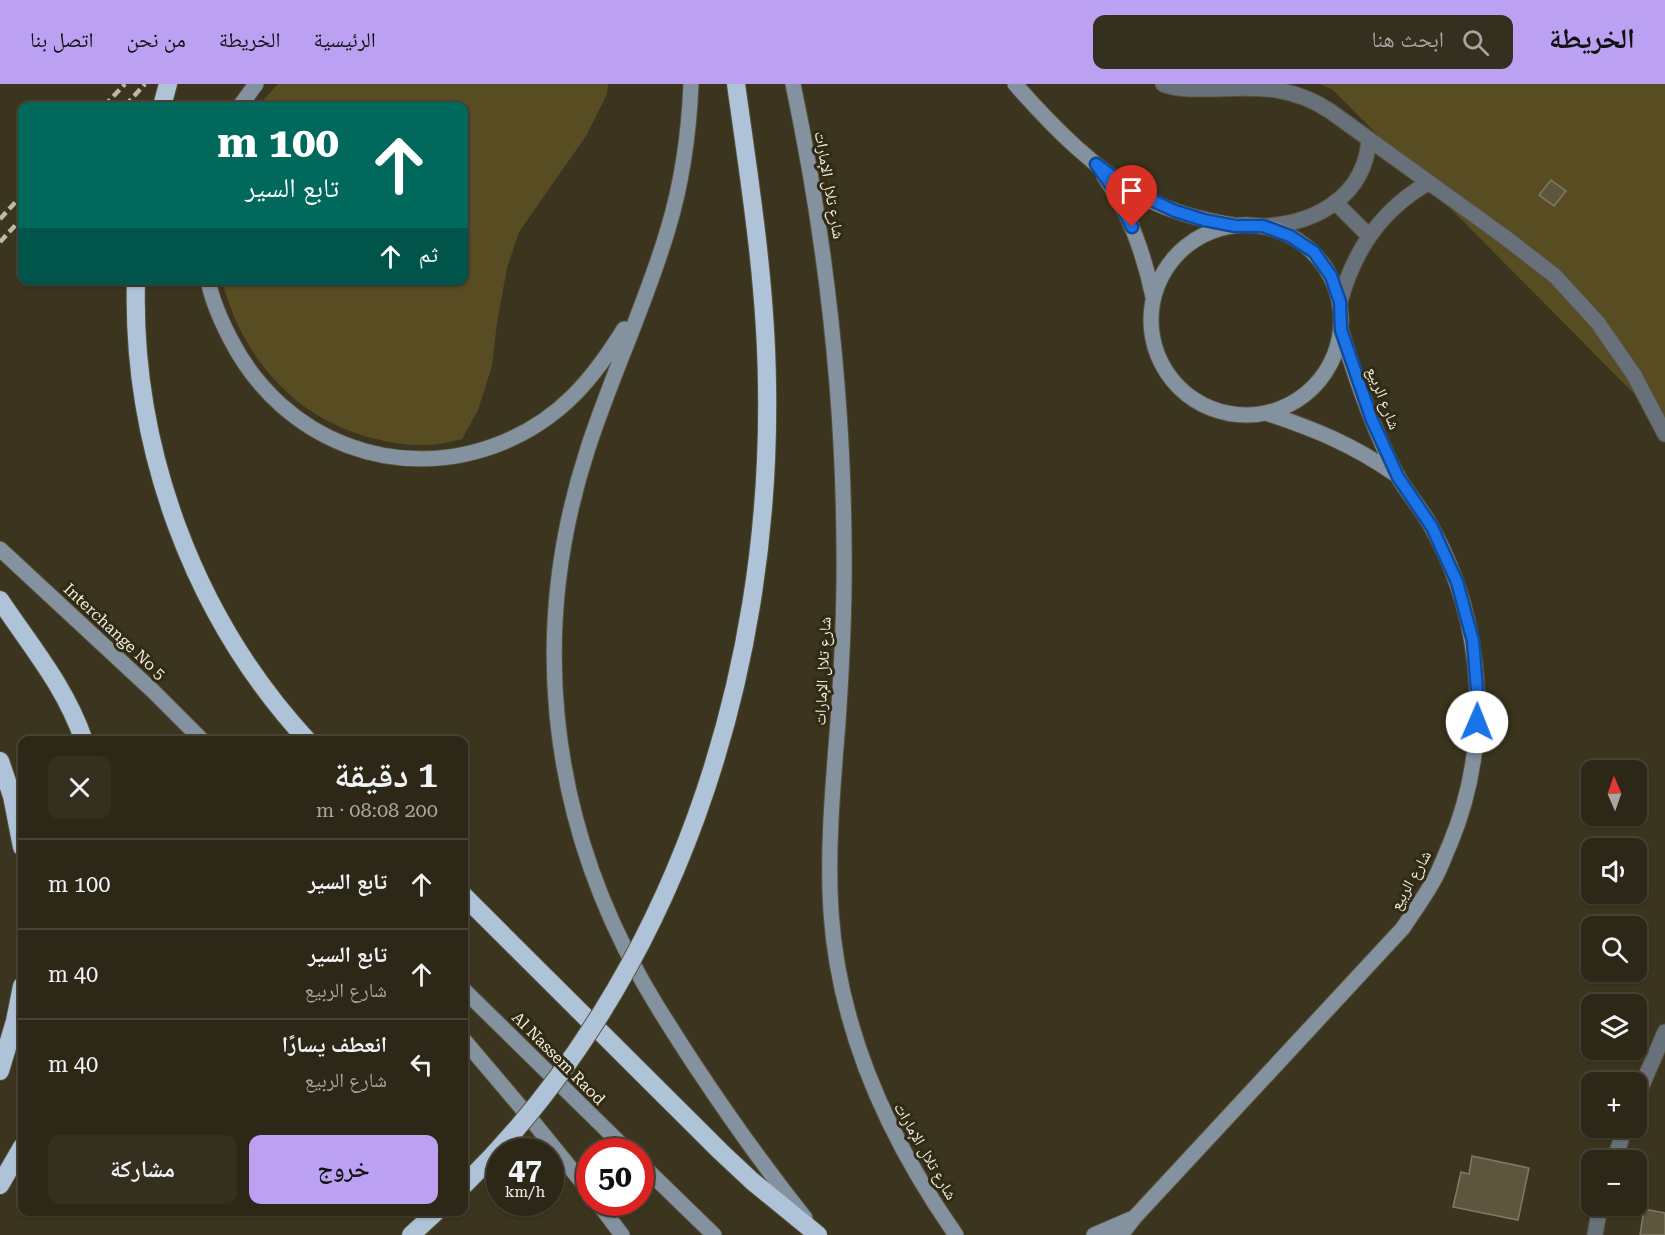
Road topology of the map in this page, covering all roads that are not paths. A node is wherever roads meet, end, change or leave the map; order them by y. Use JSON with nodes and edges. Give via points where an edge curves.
{"nodes":[{"id":1,"x":168,"y":84,"type":"edge"},
{"id":2,"x":256,"y":84,"type":"edge"},
{"id":3,"x":691,"y":84,"type":"edge"},
{"id":4,"x":736,"y":84,"type":"edge"},
{"id":5,"x":793,"y":84,"type":"edge"},
{"id":6,"x":1014,"y":84,"type":"edge"},
{"id":7,"x":1163,"y":84,"type":"edge"},
{"id":8,"x":163,"y":102,"type":"edge"},
{"id":9,"x":243,"y":102,"type":"edge"},
{"id":10,"x":1369,"y":139,"type":"junction"},
{"id":11,"x":1096,"y":164,"type":"junction"},
{"id":12,"x":1428,"y":183,"type":"junction"},
{"id":13,"x":1335,"y":202,"type":"junction"},
{"id":14,"x":1235,"y":226,"type":"junction"},
{"id":15,"x":1263,"y":226,"type":"junction"},
{"id":16,"x":1369,"y":236,"type":"junction"},
{"id":17,"x":136,"y":285,"type":"edge"},
{"id":18,"x":209,"y":285,"type":"edge"},
{"id":19,"x":647,"y":293,"type":"junction"},
{"id":20,"x":1154,"y":298,"type":"junction"},
{"id":21,"x":1340,"y":302,"type":"junction"},
{"id":22,"x":1341,"y":330,"type":"junction"},
{"id":23,"x":1266,"y":413,"type":"junction"},
{"id":24,"x":1665,"y":434,"type":"edge"},
{"id":25,"x":1398,"y":477,"type":"junction"},
{"id":26,"x":0,"y":549,"type":"edge"},
{"id":27,"x":0,"y":600,"type":"edge"},
{"id":28,"x":82,"y":736,"type":"edge"},
{"id":29,"x":198,"y":736,"type":"edge"},
{"id":30,"x":304,"y":736,"type":"edge"},
{"id":31,"x":0,"y":761,"type":"edge"},
{"id":32,"x":18,"y":827,"type":"edge"},
{"id":33,"x":468,"y":900,"type":"edge"},
{"id":34,"x":468,"y":994,"type":"edge"},
{"id":35,"x":18,"y":1007,"type":"edge"},
{"id":36,"x":1665,"y":1032,"type":"edge"},
{"id":37,"x":468,"y":1045,"type":"edge"},
{"id":38,"x":0,"y":1071,"type":"edge"},
{"id":39,"x":1647,"y":1074,"type":"edge"},
{"id":40,"x":615,"y":1138,"type":"edge"},
{"id":41,"x":18,"y":1155,"type":"edge"},
{"id":42,"x":576,"y":1175,"type":"edge"},
{"id":43,"x":654,"y":1177,"type":"edge"},
{"id":44,"x":468,"y":1181,"type":"edge"},
{"id":45,"x":0,"y":1185,"type":"edge"},
{"id":46,"x":432,"y":1216,"type":"edge"},
{"id":47,"x":608,"y":1216,"type":"edge"},
{"id":48,"x":1598,"y":1216,"type":"edge"},
{"id":49,"x":1134,"y":1218,"type":"junction"},
{"id":50,"x":411,"y":1235,"type":"edge"},
{"id":51,"x":622,"y":1235,"type":"edge"},
{"id":52,"x":714,"y":1235,"type":"edge"},
{"id":53,"x":818,"y":1235,"type":"edge"},
{"id":54,"x":956,"y":1235,"type":"edge"},
{"id":55,"x":1094,"y":1235,"type":"edge"},
{"id":56,"x":1121,"y":1235,"type":"edge"},
{"id":57,"x":1595,"y":1235,"type":"edge"}],
"edges":[{"from":1,"to":8,"type":"highway"},
{"from":2,"to":9,"type":"main road"},
{"from":3,"to":19,"type":"main road","via":[[677,192]]},
{"from":4,"to":44,"type":"highway","bridge":true,"via":[[764,317],[767,451],[755,584],[729,716],[687,842],[631,961],[560,1073]]},
{"from":5,"to":54,"type":"main road","name":"شارع تلال الإمارات","via":[[825,259],[842,434],[844,603],[830,864],[831,914],[848,1012],[880,1106],[917,1176]]},
{"from":6,"to":11,"type":"main road"},
{"from":7,"to":10,"type":"street","via":[[1182,89],[1260,88],[1297,93]]},
{"from":10,"to":12,"type":"street"},
{"from":10,"to":13,"type":"street","via":[[1360,175]]},
{"from":11,"to":14,"type":"main road","via":[[1156,202],[1204,220]]},
{"from":11,"to":20,"type":"main road","via":[[1131,223]]},
{"from":12,"to":16,"type":"street","via":[[1395,206]]},
{"from":12,"to":24,"type":"street","via":[[1555,276],[1598,323],[1634,375]]},
{"from":13,"to":15,"type":"street","via":[[1301,220]]},
{"from":13,"to":16,"type":"street"},
{"from":14,"to":15,"type":"main road"},
{"from":14,"to":20,"type":"main road","via":[[1207,233],[1183,249],[1164,271]]},
{"from":15,"to":21,"type":"main road","via":[[1290,236],[1314,252],[1331,276]]},
{"from":16,"to":21,"type":"street"},
{"from":17,"to":30,"type":"highway","via":[[143,396],[159,470],[183,541],[233,642]]},
{"from":18,"to":19,"type":"main road","via":[[219,317],[236,349],[255,378],[296,418],[336,442],[380,455],[438,459],[472,453],[505,441],[557,410],[595,374]]},
{"from":19,"to":53,"type":"main road","via":[[588,448],[567,525],[554,642],[556,721],[562,760],[584,848],[617,932],[660,1012],[743,1137]]},
{"from":20,"to":23,"type":"main road","via":[[1151,329],[1160,360],[1178,386],[1203,405],[1234,414]]},
{"from":21,"to":22,"type":"main road"},
{"from":22,"to":23,"type":"main road","via":[[1334,359],[1317,384],[1294,403]]},
{"from":22,"to":25,"type":"main road","name":"شارع الربيع","via":[[1372,420]]},
{"from":23,"to":25,"type":"main road","name":"شارع الربيع","via":[[1349,445]]},
{"from":25,"to":49,"type":"main road","name":"شارع الربيع","via":[[1432,527],[1457,582],[1473,641],[1478,702],[1474,762],[1460,821],[1436,877],[1403,928]]},
{"from":26,"to":29,"type":"main road","name":"Interchange No 5"},
{"from":27,"to":28,"type":"highway","via":[[56,680]]},
{"from":31,"to":32,"type":"highway"},
{"from":33,"to":53,"type":"highway","via":[[720,1151]]},
{"from":34,"to":40,"type":"main road","name":"Al Nassem Raod"},
{"from":35,"to":38,"type":"highway"},
{"from":36,"to":39,"type":"street"},
{"from":37,"to":42,"type":"main road"},
{"from":41,"to":45,"type":"highway"},
{"from":43,"to":52,"type":"main road"},
{"from":46,"to":50,"type":"highway"},
{"from":47,"to":51,"type":"main road"},
{"from":48,"to":57,"type":"street"},
{"from":49,"to":55,"type":"main road","name":"شارع الربيع"},
{"from":49,"to":56,"type":"main road","name":"شارع الربيع"}]}
